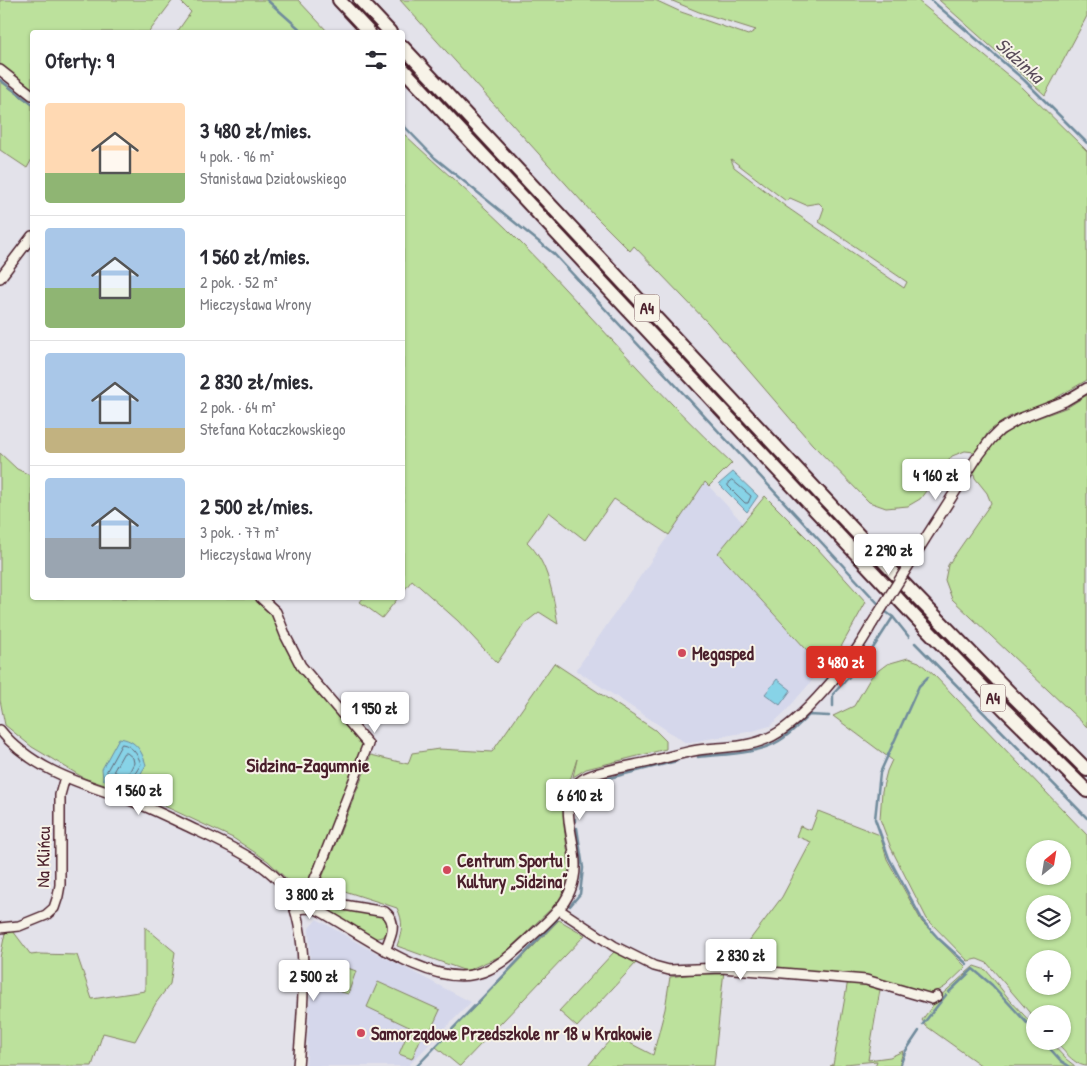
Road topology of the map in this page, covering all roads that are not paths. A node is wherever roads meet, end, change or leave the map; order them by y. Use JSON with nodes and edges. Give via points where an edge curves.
{"nodes":[{"id":1,"x":339,"y":0,"type":"edge"},
{"id":2,"x":360,"y":0,"type":"edge"},
{"id":3,"x":367,"y":30,"type":"edge"},
{"id":4,"x":388,"y":30,"type":"edge"},
{"id":5,"x":405,"y":49,"type":"edge"},
{"id":6,"x":0,"y":70,"type":"edge"},
{"id":7,"x":405,"y":71,"type":"edge"},
{"id":8,"x":30,"y":93,"type":"edge"},
{"id":9,"x":30,"y":239,"type":"edge"},
{"id":10,"x":0,"y":278,"type":"edge"},
{"id":11,"x":1087,"y":388,"type":"edge"},
{"id":12,"x":263,"y":600,"type":"edge"},
{"id":13,"x":0,"y":730,"type":"edge"},
{"id":14,"x":1087,"y":770,"type":"edge"},
{"id":15,"x":65,"y":777,"type":"junction"},
{"id":16,"x":1087,"y":791,"type":"edge"},
{"id":17,"x":292,"y":899,"type":"junction"},
{"id":18,"x":307,"y":904,"type":"junction"},
{"id":19,"x":295,"y":909,"type":"junction"},
{"id":20,"x":558,"y":909,"type":"junction"},
{"id":21,"x":0,"y":928,"type":"edge"},
{"id":22,"x":385,"y":950,"type":"junction"},
{"id":23,"x":937,"y":996,"type":"dead end"},
{"id":24,"x":298,"y":1066,"type":"edge"}],
"edges":[{"from":1,"to":3,"type":"highway"},
{"from":2,"to":4,"type":"highway"},
{"from":5,"to":14,"type":"highway","number":"A4","via":[[910,590]]},
{"from":6,"to":8,"type":"street"},
{"from":7,"to":16,"type":"highway","number":"A4","via":[[917,620]]},
{"from":9,"to":10,"type":"street"},
{"from":11,"to":20,"type":"street","bridge":true,"via":[[1065,401],[1019,419],[991,439],[852,657],[816,699],[775,734],[754,743],[669,757],[594,775],[580,782],[571,796],[568,814],[574,877],[570,893]]},
{"from":12,"to":18,"type":"street","via":[[276,612],[301,666],[368,744]]},
{"from":13,"to":15,"type":"street","via":[[28,756]]},
{"from":15,"to":17,"type":"street","via":[[132,800],[227,844],[266,870]]},
{"from":15,"to":21,"type":"street","name":"Na Klińcu","via":[[60,795],[60,885],[54,908],[46,915],[19,926]]},
{"from":17,"to":18,"type":"street"},
{"from":17,"to":19,"type":"street"},
{"from":18,"to":19,"type":"street"},
{"from":18,"to":22,"type":"street"},
{"from":18,"to":22,"type":"street","via":[[385,912],[393,928]]},
{"from":19,"to":24,"type":"street","via":[[302,948]]},
{"from":20,"to":22,"type":"street","via":[[504,961],[476,974],[443,975]]},
{"from":20,"to":23,"type":"street","via":[[614,946],[669,970],[722,968],[866,980],[932,999]]}]}
